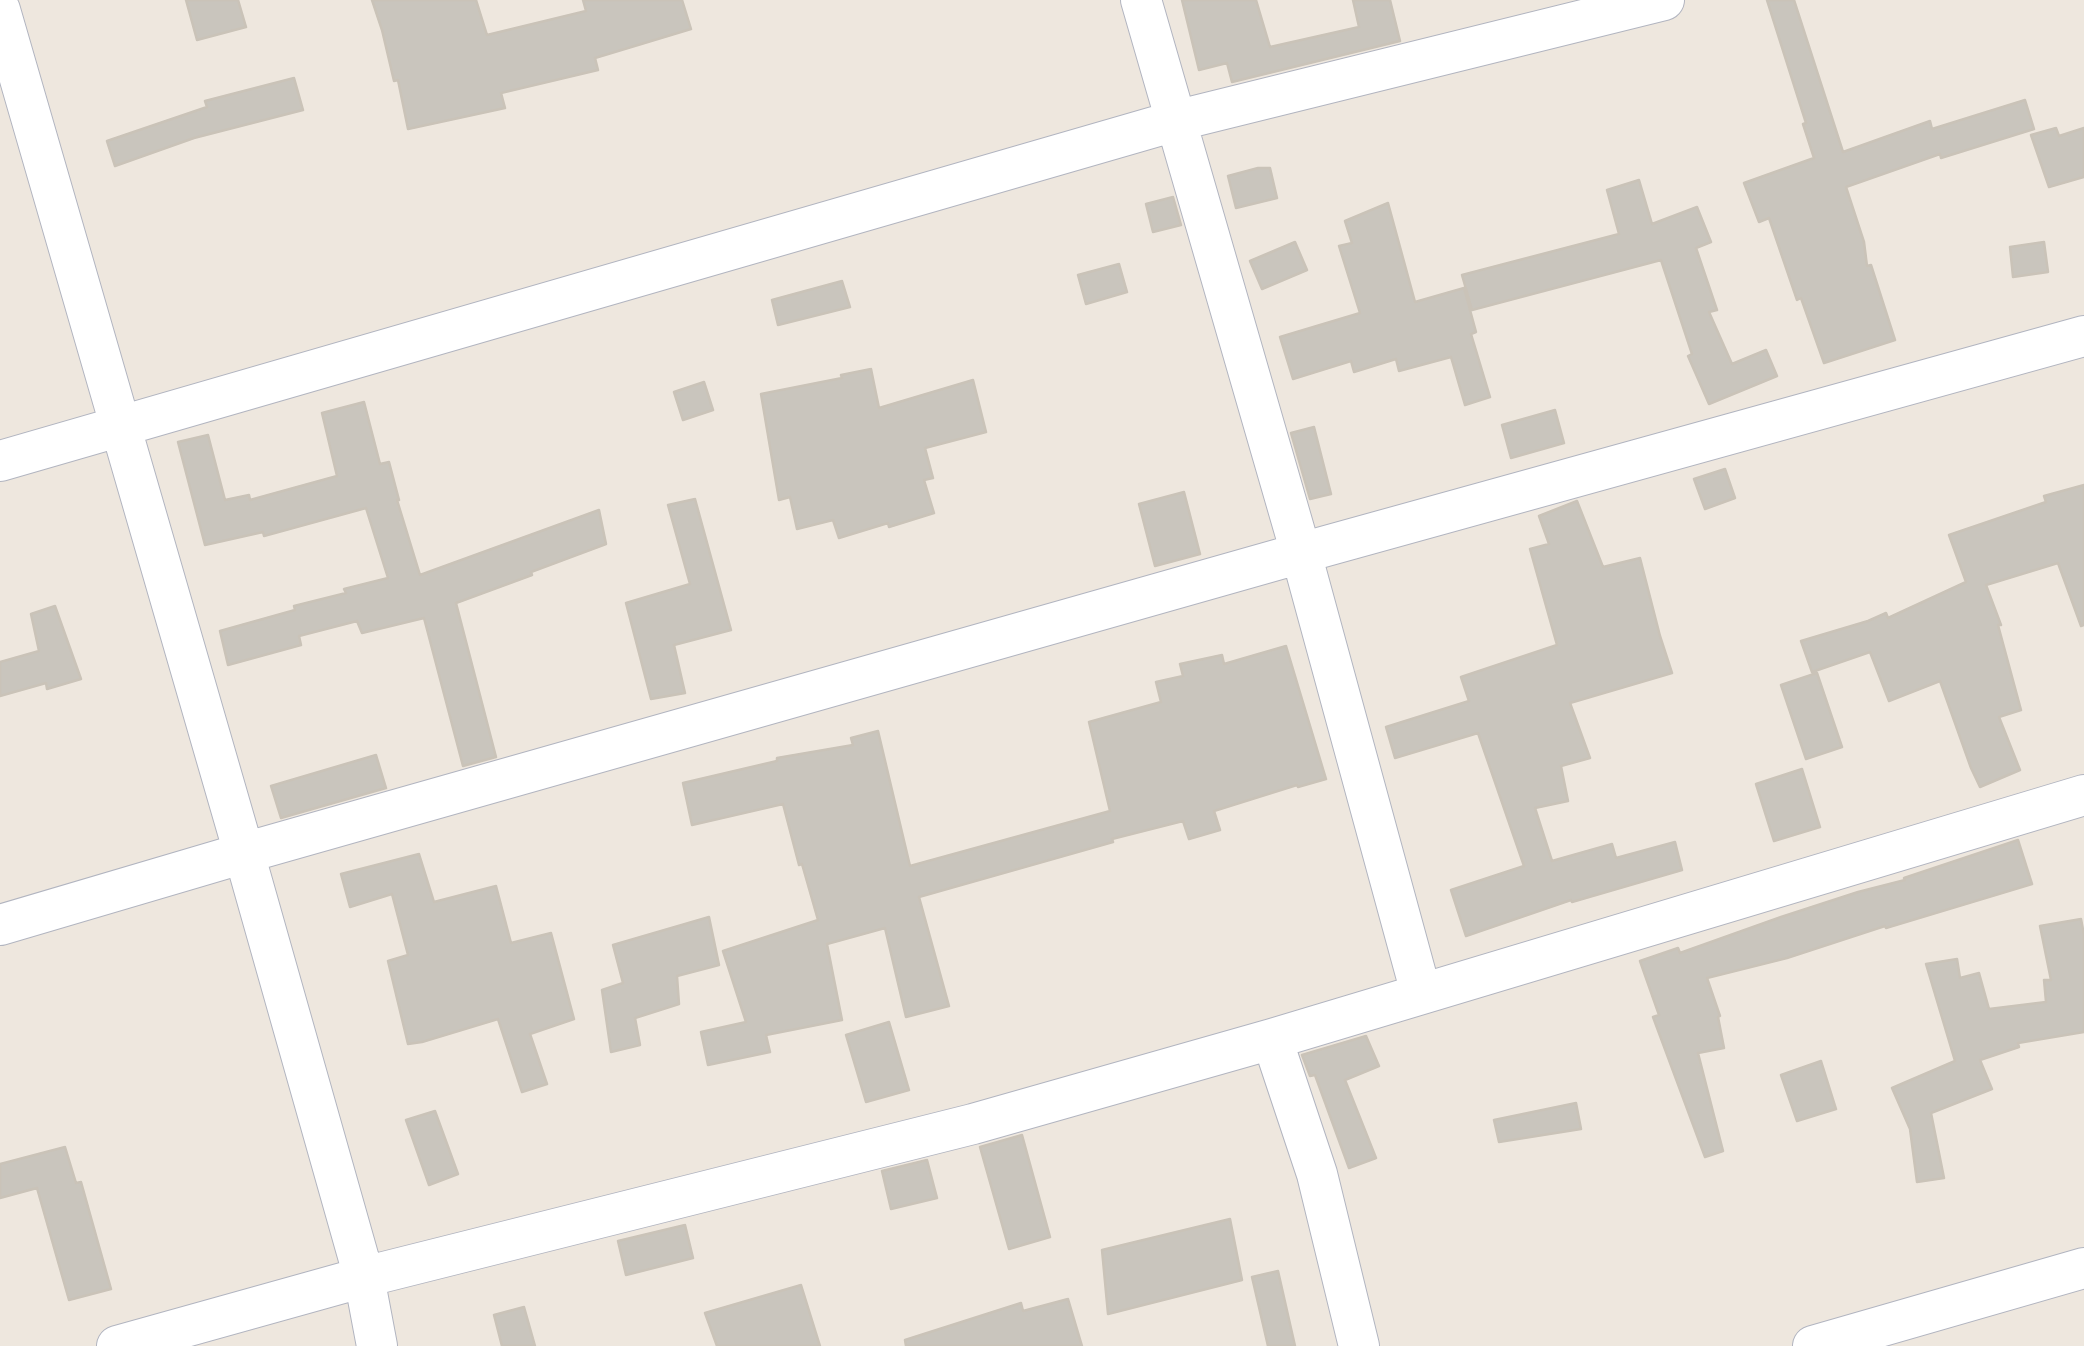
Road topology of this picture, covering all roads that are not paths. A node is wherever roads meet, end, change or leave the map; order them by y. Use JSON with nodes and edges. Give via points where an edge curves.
{"nodes":[{"id":1,"x":1141,"y":0,"type":"edge"},
{"id":2,"x":1664,"y":0,"type":"edge"},
{"id":3,"x":0,"y":10,"type":"edge"},
{"id":4,"x":1175,"y":121,"type":"junction"},
{"id":5,"x":2084,"y":336,"type":"edge"},
{"id":6,"x":120,"y":428,"type":"junction"},
{"id":7,"x":0,"y":461,"type":"edge"},
{"id":8,"x":1301,"y":553,"type":"junction"},
{"id":9,"x":2084,"y":795,"type":"edge"},
{"id":10,"x":244,"y":853,"type":"junction"},
{"id":11,"x":0,"y":925,"type":"edge"},
{"id":12,"x":1421,"y":994,"type":"junction"},
{"id":13,"x":1272,"y":1038,"type":"junction"},
{"id":14,"x":2084,"y":1268,"type":"edge"},
{"id":15,"x":364,"y":1277,"type":"junction"},
{"id":16,"x":117,"y":1346,"type":"edge"},
{"id":17,"x":377,"y":1346,"type":"edge"},
{"id":18,"x":1359,"y":1346,"type":"edge"},
{"id":19,"x":1812,"y":1346,"type":"edge"}],
"edges":[{"from":1,"to":4,"type":"street"},
{"from":2,"to":4,"type":"street"},
{"from":3,"to":6,"type":"street"},
{"from":4,"to":6,"type":"street"},
{"from":4,"to":8,"type":"street"},
{"from":5,"to":8,"type":"street"},
{"from":6,"to":7,"type":"street"},
{"from":6,"to":10,"type":"street"},
{"from":8,"to":10,"type":"street"},
{"from":8,"to":12,"type":"street"},
{"from":9,"to":12,"type":"street"},
{"from":10,"to":11,"type":"street"},
{"from":10,"to":15,"type":"street"},
{"from":12,"to":13,"type":"street"},
{"from":13,"to":15,"type":"street","via":[[954,1128]]},
{"from":13,"to":18,"type":"street","via":[[1317,1174]]},
{"from":14,"to":19,"type":"street"},
{"from":15,"to":16,"type":"street"},
{"from":15,"to":17,"type":"street"}]}
